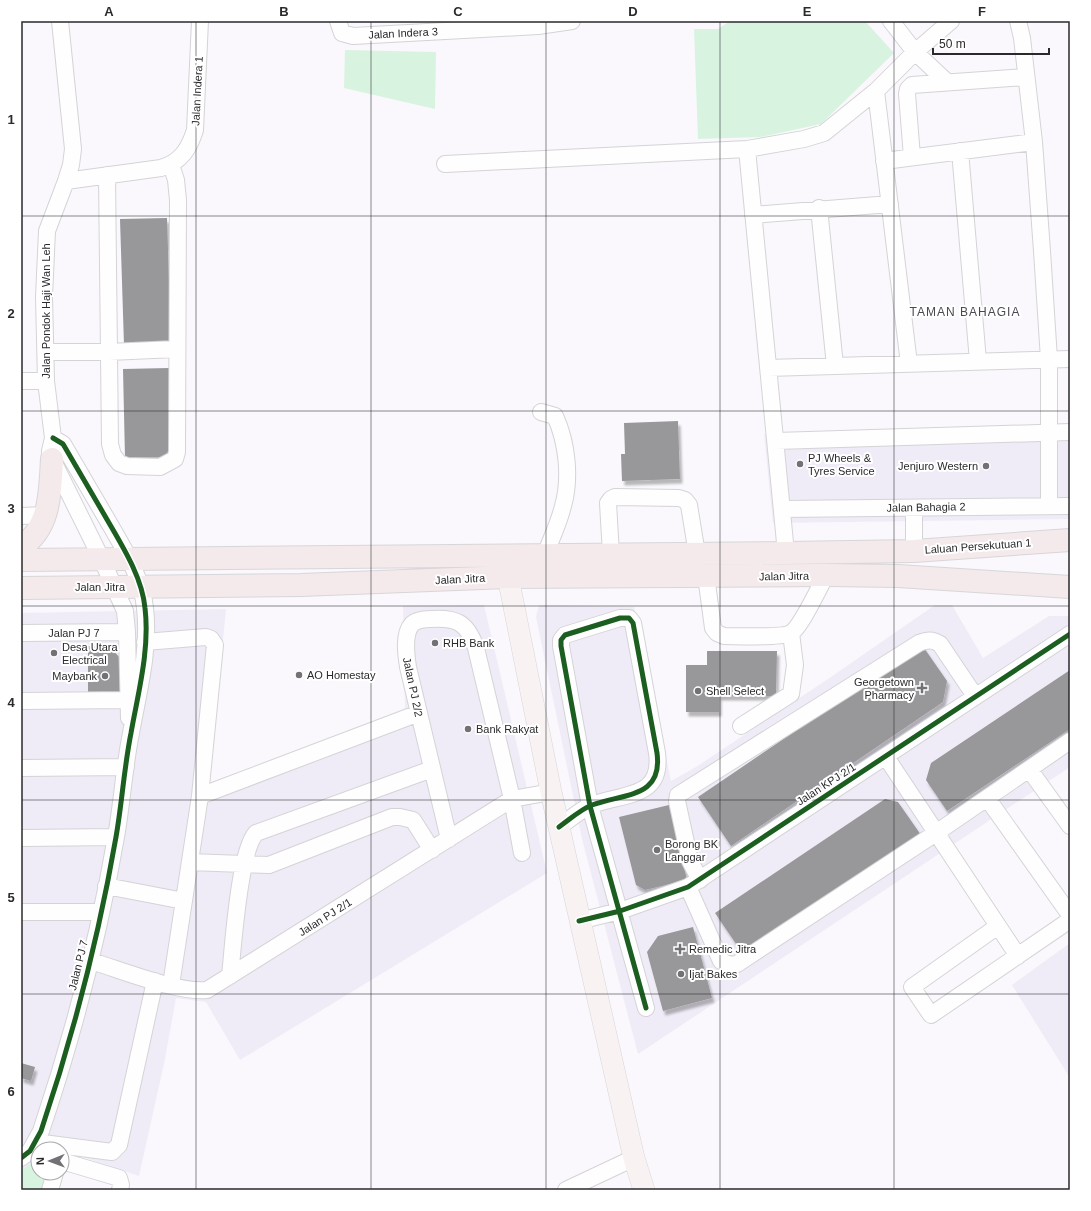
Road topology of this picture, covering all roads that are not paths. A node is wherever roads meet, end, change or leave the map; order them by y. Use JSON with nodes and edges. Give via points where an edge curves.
{"nodes":[{"id":1,"x":60,"y":21,"type":"edge"},
{"id":2,"x":200,"y":21,"type":"edge"},
{"id":3,"x":338,"y":21,"type":"edge"},
{"id":4,"x":572,"y":21,"type":"edge"},
{"id":5,"x":891,"y":21,"type":"edge"},
{"id":6,"x":952,"y":21,"type":"edge"},
{"id":7,"x":1018,"y":21,"type":"edge"},
{"id":8,"x":915,"y":52,"type":"junction"},
{"id":9,"x":1026,"y":77,"type":"junction"},
{"id":10,"x":947,"y":82,"type":"junction"},
{"id":11,"x":876,"y":92,"type":"junction"},
{"id":12,"x":1034,"y":142,"type":"junction"},
{"id":13,"x":747,"y":149,"type":"junction"},
{"id":14,"x":960,"y":151,"type":"junction"},
{"id":15,"x":912,"y":157,"type":"junction"},
{"id":16,"x":884,"y":161,"type":"junction"},
{"id":17,"x":445,"y":164,"type":"dead end"},
{"id":18,"x":171,"y":165,"type":"junction"},
{"id":19,"x":107,"y":176,"type":"junction"},
{"id":20,"x":66,"y":181,"type":"junction"},
{"id":21,"x":890,"y":204,"type":"junction"},
{"id":22,"x":819,"y":208,"type":"junction"},
{"id":23,"x":753,"y":215,"type":"junction"},
{"id":24,"x":176,"y":349,"type":"junction"},
{"id":25,"x":46,"y":352,"type":"junction"},
{"id":26,"x":109,"y":352,"type":"junction"},
{"id":27,"x":1049,"y":359,"type":"junction"},
{"id":28,"x":1070,"y":359,"type":"edge"},
{"id":29,"x":978,"y":361,"type":"junction"},
{"id":30,"x":909,"y":364,"type":"junction"},
{"id":31,"x":835,"y":366,"type":"junction"},
{"id":32,"x":768,"y":368,"type":"junction"},
{"id":33,"x":46,"y":380,"type":"junction"},
{"id":34,"x":21,"y":381,"type":"edge"},
{"id":35,"x":541,"y":412,"type":"dead end"},
{"id":36,"x":1049,"y":432,"type":"junction"},
{"id":37,"x":1070,"y":432,"type":"edge"},
{"id":38,"x":776,"y":441,"type":"junction"},
{"id":39,"x":52,"y":448,"type":"junction"},
{"id":40,"x":1050,"y":506,"type":"junction"},
{"id":41,"x":1070,"y":506,"type":"edge"},
{"id":42,"x":914,"y":508,"type":"junction"},
{"id":43,"x":782,"y":509,"type":"junction"},
{"id":44,"x":45,"y":515,"type":"junction"},
{"id":45,"x":21,"y":516,"type":"edge"},
{"id":46,"x":1070,"y":540,"type":"edge"},
{"id":47,"x":21,"y":547,"type":"edge"},
{"id":48,"x":885,"y":550,"type":"joint"},
{"id":49,"x":914,"y":550,"type":"junction"},
{"id":50,"x":786,"y":553,"type":"junction"},
{"id":51,"x":612,"y":554,"type":"junction"},
{"id":52,"x":697,"y":554,"type":"junction"},
{"id":53,"x":545,"y":555,"type":"junction"},
{"id":54,"x":21,"y":560,"type":"edge"},
{"id":55,"x":102,"y":560,"type":"junction"},
{"id":56,"x":128,"y":560,"type":"junction"},
{"id":57,"x":826,"y":575,"type":"junction"},
{"id":58,"x":706,"y":576,"type":"junction"},
{"id":59,"x":508,"y":577,"type":"junction"},
{"id":60,"x":115,"y":587,"type":"junction"},
{"id":61,"x":140,"y":587,"type":"junction"},
{"id":62,"x":1070,"y":587,"type":"edge"},
{"id":63,"x":21,"y":588,"type":"edge"},
{"id":64,"x":127,"y":632,"type":"junction"},
{"id":65,"x":791,"y":632,"type":"junction"},
{"id":66,"x":21,"y":633,"type":"edge"},
{"id":67,"x":1070,"y":634,"type":"edge"},
{"id":68,"x":145,"y":642,"type":"junction"},
{"id":69,"x":975,"y":696,"type":"junction"},
{"id":70,"x":128,"y":700,"type":"junction"},
{"id":71,"x":21,"y":701,"type":"edge"},
{"id":72,"x":419,"y":714,"type":"junction"},
{"id":73,"x":741,"y":726,"type":"dead end"},
{"id":74,"x":131,"y":734,"type":"junction"},
{"id":75,"x":1070,"y":741,"type":"edge"},
{"id":76,"x":886,"y":757,"type":"junction"},
{"id":77,"x":126,"y":767,"type":"junction"},
{"id":78,"x":21,"y":768,"type":"edge"},
{"id":79,"x":432,"y":769,"type":"junction"},
{"id":80,"x":1029,"y":769,"type":"junction"},
{"id":81,"x":551,"y":792,"type":"junction"},
{"id":82,"x":200,"y":796,"type":"junction"},
{"id":83,"x":987,"y":798,"type":"junction"},
{"id":84,"x":512,"y":799,"type":"junction"},
{"id":85,"x":590,"y":806,"type":"junction"},
{"id":86,"x":1070,"y":826,"type":"edge"},
{"id":87,"x":559,"y":827,"type":"junction"},
{"id":88,"x":936,"y":833,"type":"junction"},
{"id":89,"x":116,"y":837,"type":"junction"},
{"id":90,"x":21,"y":838,"type":"edge"},
{"id":91,"x":449,"y":839,"type":"junction"},
{"id":92,"x":432,"y":850,"type":"junction"},
{"id":93,"x":522,"y":852,"type":"dead end"},
{"id":94,"x":190,"y":862,"type":"junction"},
{"id":95,"x":243,"y":866,"type":"junction"},
{"id":96,"x":694,"y":884,"type":"junction"},
{"id":97,"x":106,"y":886,"type":"junction"},
{"id":98,"x":184,"y":901,"type":"junction"},
{"id":99,"x":620,"y":911,"type":"junction"},
{"id":100,"x":21,"y":912,"type":"edge"},
{"id":101,"x":100,"y":912,"type":"junction"},
{"id":102,"x":1070,"y":915,"type":"edge"},
{"id":103,"x":1070,"y":920,"type":"edge"},
{"id":104,"x":579,"y":921,"type":"junction"},
{"id":105,"x":998,"y":926,"type":"junction"},
{"id":106,"x":1018,"y":956,"type":"junction"},
{"id":107,"x":91,"y":961,"type":"junction"},
{"id":108,"x":230,"y":976,"type":"junction"},
{"id":109,"x":155,"y":981,"type":"junction"},
{"id":110,"x":171,"y":985,"type":"junction"},
{"id":111,"x":646,"y":1008,"type":"dead end"},
{"id":112,"x":35,"y":1141,"type":"edge"},
{"id":113,"x":30,"y":1151,"type":"edge"},
{"id":114,"x":70,"y":1152,"type":"edge"},
{"id":115,"x":70,"y":1156,"type":"edge"},
{"id":116,"x":21,"y":1158,"type":"edge"},
{"id":117,"x":634,"y":1158,"type":"junction"},
{"id":118,"x":120,"y":1190,"type":"edge"},
{"id":119,"x":566,"y":1190,"type":"edge"},
{"id":120,"x":644,"y":1190,"type":"edge"}],
"edges":[{"from":1,"to":20,"type":"street","name":"Jalan Pondok Haji Wan Leh","via":[[73,149]]},
{"from":2,"to":18,"type":"street","name":"Jalan Indera 1","via":[[195,130],[185,154]]},
{"from":3,"to":4,"type":"street","name":"Jalan Indera 3","via":[[342,33],[352,36],[538,26]]},
{"from":5,"to":8,"type":"street"},
{"from":6,"to":8,"type":"street"},
{"from":7,"to":9,"type":"street"},
{"from":8,"to":10,"type":"street"},
{"from":8,"to":11,"type":"street"},
{"from":9,"to":10,"type":"street"},
{"from":9,"to":12,"type":"street"},
{"from":10,"to":15,"type":"street","via":[[912,85],[908,89]]},
{"from":11,"to":13,"type":"street","via":[[824,133],[783,144]]},
{"from":11,"to":16,"type":"street"},
{"from":12,"to":14,"type":"street"},
{"from":12,"to":27,"type":"street"},
{"from":13,"to":17,"type":"street"},
{"from":13,"to":23,"type":"street"},
{"from":14,"to":15,"type":"street"},
{"from":14,"to":29,"type":"street"},
{"from":15,"to":16,"type":"street"},
{"from":16,"to":21,"type":"street"},
{"from":18,"to":19,"type":"street"},
{"from":18,"to":24,"type":"street","via":[[178,200]]},
{"from":19,"to":20,"type":"street"},
{"from":19,"to":26,"type":"street"},
{"from":20,"to":25,"type":"street","name":"Jalan Pondok Haji Wan Leh","via":[[47,231],[44,297]]},
{"from":21,"to":22,"type":"street"},
{"from":21,"to":30,"type":"street"},
{"from":22,"to":23,"type":"street"},
{"from":22,"to":31,"type":"street"},
{"from":23,"to":32,"type":"street"},
{"from":24,"to":26,"type":"street"},
{"from":24,"to":26,"type":"street","via":[[177,452],[175,459],[160,467],[127,466],[119,463],[113,455],[110,444]]},
{"from":25,"to":26,"type":"street"},
{"from":25,"to":33,"type":"street","name":"Jalan Pondok Haji Wan Leh"},
{"from":27,"to":28,"type":"street"},
{"from":27,"to":29,"type":"street"},
{"from":27,"to":36,"type":"street"},
{"from":29,"to":30,"type":"street"},
{"from":30,"to":31,"type":"street"},
{"from":31,"to":32,"type":"street"},
{"from":32,"to":38,"type":"street"},
{"from":33,"to":34,"type":"street"},
{"from":33,"to":39,"type":"street","name":"Jalan Pondok Haji Wan Leh"},
{"from":35,"to":53,"type":"street","via":[[555,416],[562,431],[566,484],[563,506]]},
{"from":36,"to":37,"type":"street"},
{"from":36,"to":38,"type":"street"},
{"from":36,"to":40,"type":"street"},
{"from":38,"to":43,"type":"street"},
{"from":39,"to":44,"type":"highway","via":[[50,491]]},
{"from":39,"to":55,"type":"street","name":"Jalan Pondok Haji Wan Leh"},
{"from":39,"to":56,"type":"street","via":[[63,444]]},
{"from":40,"to":41,"type":"street","name":"Jalan Bahagia 2"},
{"from":40,"to":42,"type":"street","name":"Jalan Bahagia 2"},
{"from":42,"to":43,"type":"street","name":"Jalan Bahagia 2"},
{"from":42,"to":49,"type":"street"},
{"from":43,"to":50,"type":"street"},
{"from":44,"to":45,"type":"street"},
{"from":44,"to":47,"type":"highway","via":[[36,534]]},
{"from":46,"to":49,"type":"highway","name":"Laluan Persekutuan 1"},
{"from":48,"to":49,"type":"highway","name":"Laluan Persekutuan 1"},
{"from":48,"to":50,"type":"highway","name":"Jalan Jitra"},
{"from":50,"to":52,"type":"highway","name":"Jalan Jitra"},
{"from":51,"to":52,"type":"highway","name":"Jalan Jitra"},
{"from":51,"to":52,"type":"street","via":[[608,503],[615,497],[685,500],[689,505]]},
{"from":51,"to":53,"type":"highway","name":"Jalan Jitra"},
{"from":53,"to":56,"type":"highway","name":"Jalan Jitra"},
{"from":54,"to":55,"type":"highway","name":"Jalan Jitra"},
{"from":55,"to":56,"type":"highway","name":"Jalan Jitra"},
{"from":55,"to":60,"type":"street","name":"Jalan Pondok Haji Wan Leh"},
{"from":56,"to":61,"type":"street"},
{"from":57,"to":58,"type":"highway","name":"Jalan Jitra"},
{"from":57,"to":62,"type":"highway","name":"Jalan Jitra","via":[[898,576]]},
{"from":57,"to":65,"type":"street","via":[[799,624]]},
{"from":58,"to":59,"type":"highway","name":"Jalan Jitra"},
{"from":58,"to":65,"type":"street","via":[[711,618],[717,633],[724,636],[781,635]]},
{"from":59,"to":61,"type":"highway","name":"Jalan Jitra","via":[[301,585]]},
{"from":59,"to":81,"type":"main road"},
{"from":60,"to":61,"type":"highway","name":"Jalan Jitra"},
{"from":60,"to":63,"type":"highway","name":"Jalan Jitra"},
{"from":60,"to":64,"type":"street","name":"Jalan Pondok Haji Wan Leh","via":[[125,611]]},
{"from":61,"to":68,"type":"street","via":[[145,608]]},
{"from":64,"to":66,"type":"street","name":"Jalan PJ 7"},
{"from":64,"to":70,"type":"street","name":"Jalan Pondok Haji Wan Leh"},
{"from":65,"to":73,"type":"street","via":[[795,665],[791,694]]},
{"from":67,"to":69,"type":"street","name":"Jalan KPJ 2/1"},
{"from":68,"to":74,"type":"street","via":[[139,700]]},
{"from":68,"to":82,"type":"street","via":[[206,637],[211,638],[215,645]]},
{"from":69,"to":76,"type":"street","name":"Jalan KPJ 2/1"},
{"from":69,"to":96,"type":"street","via":[[940,644],[928,640],[919,643],[678,795],[677,801]]},
{"from":70,"to":71,"type":"street"},
{"from":70,"to":74,"type":"street","name":"Jalan Pondok Haji Wan Leh"},
{"from":72,"to":79,"type":"street","name":"Jalan PJ 2/2"},
{"from":72,"to":82,"type":"street"},
{"from":72,"to":84,"type":"street","name":"Jalan PJ 2/2","via":[[406,652],[409,630],[413,624],[421,620],[446,617],[462,624],[476,648]]},
{"from":74,"to":77,"type":"street","name":"Jalan PJ 7"},
{"from":75,"to":80,"type":"street"},
{"from":76,"to":88,"type":"street"},
{"from":76,"to":96,"type":"street","name":"Jalan KPJ 2/1"},
{"from":77,"to":78,"type":"street"},
{"from":77,"to":89,"type":"street","name":"Jalan PJ 7"},
{"from":79,"to":91,"type":"street","name":"Jalan PJ 2/2"},
{"from":79,"to":95,"type":"street","via":[[256,833],[249,844]]},
{"from":80,"to":83,"type":"street"},
{"from":80,"to":86,"type":"street"},
{"from":81,"to":84,"type":"street","name":"Jalan PJ 2/1"},
{"from":81,"to":87,"type":"main road"},
{"from":82,"to":94,"type":"street"},
{"from":83,"to":88,"type":"street"},
{"from":83,"to":102,"type":"street"},
{"from":84,"to":91,"type":"street","name":"Jalan PJ 2/1"},
{"from":84,"to":93,"type":"street","name":"Jalan PJ 2/2"},
{"from":85,"to":85,"type":"street","via":[[561,640],[565,635],[620,618],[629,618],[633,623],[659,766],[654,782],[646,789]]},
{"from":85,"to":87,"type":"street"},
{"from":85,"to":99,"type":"street"},
{"from":87,"to":104,"type":"main road"},
{"from":88,"to":96,"type":"street","via":[[736,964],[730,965],[721,961]]},
{"from":88,"to":105,"type":"street"},
{"from":89,"to":90,"type":"street"},
{"from":89,"to":97,"type":"street","name":"Jalan PJ 7"},
{"from":91,"to":92,"type":"street","name":"Jalan PJ 2/1"},
{"from":92,"to":95,"type":"street","via":[[412,820],[400,817],[377,823],[275,864]]},
{"from":92,"to":108,"type":"street","name":"Jalan PJ 2/1"},
{"from":94,"to":95,"type":"street"},
{"from":94,"to":98,"type":"street"},
{"from":95,"to":108,"type":"street"},
{"from":96,"to":99,"type":"street","name":"Jalan KPJ 2/1"},
{"from":97,"to":98,"type":"street"},
{"from":97,"to":101,"type":"street","name":"Jalan PJ 7"},
{"from":98,"to":110,"type":"street"},
{"from":99,"to":104,"type":"street","name":"Jalan KPJ 2/1"},
{"from":99,"to":111,"type":"street"},
{"from":100,"to":101,"type":"street"},
{"from":101,"to":107,"type":"street","name":"Jalan PJ 7"},
{"from":103,"to":106,"type":"street"},
{"from":104,"to":117,"type":"main road"},
{"from":105,"to":106,"type":"street"},
{"from":105,"to":106,"type":"street","via":[[912,987],[931,1015]]},
{"from":107,"to":109,"type":"street","name":"Jalan PJ 2/1"},
{"from":107,"to":112,"type":"street","name":"Jalan PJ 7","via":[[48,1111]]},
{"from":108,"to":110,"type":"street","name":"Jalan PJ 2/1","via":[[207,990],[197,991]]},
{"from":109,"to":110,"type":"street","name":"Jalan PJ 2/1"},
{"from":109,"to":114,"type":"street","via":[[119,1145],[112,1152]]},
{"from":113,"to":116,"type":"street","name":"Jalan PJ 7"},
{"from":115,"to":118,"type":"street","via":[[119,1178]]},
{"from":117,"to":119,"type":"street"},
{"from":117,"to":120,"type":"main road"}]}
